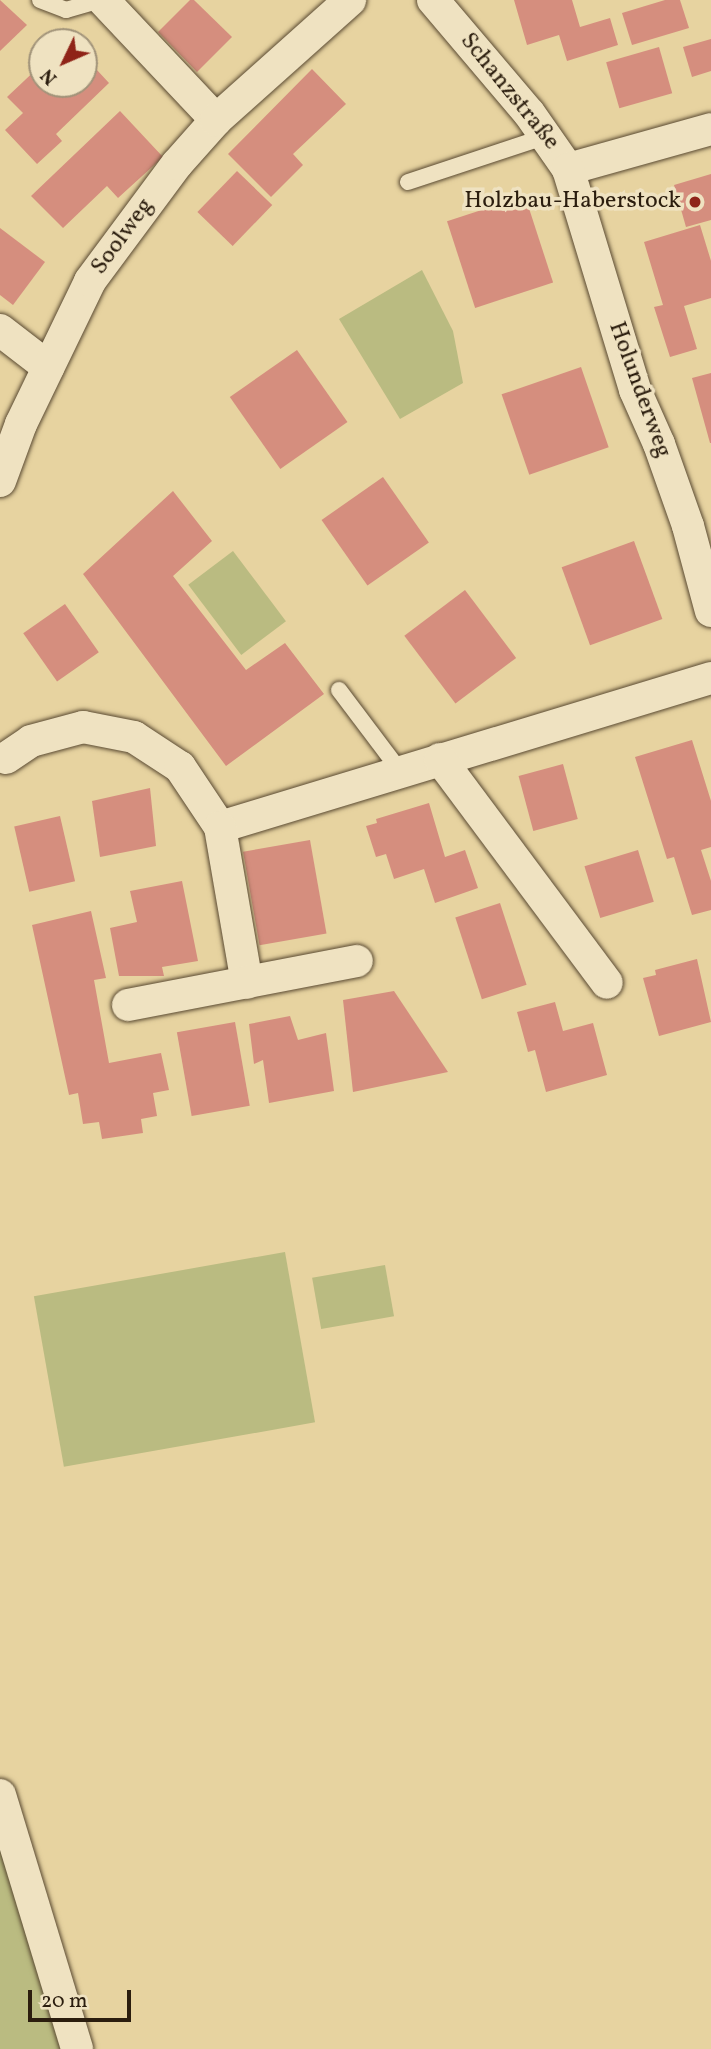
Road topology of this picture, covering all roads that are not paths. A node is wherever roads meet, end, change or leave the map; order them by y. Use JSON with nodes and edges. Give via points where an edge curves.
{"nodes":[{"id":1,"x":40,"y":0,"type":"edge"},
{"id":2,"x":101,"y":0,"type":"edge"},
{"id":3,"x":350,"y":0,"type":"edge"},
{"id":4,"x":433,"y":0,"type":"edge"},
{"id":5,"x":216,"y":120,"type":"junction"},
{"id":6,"x":711,"y":129,"type":"edge"},
{"id":7,"x":547,"y":136,"type":"junction"},
{"id":8,"x":568,"y":169,"type":"junction"},
{"id":9,"x":408,"y":182,"type":"dead end"},
{"id":10,"x":0,"y":330,"type":"edge"},
{"id":11,"x":48,"y":367,"type":"junction"},
{"id":12,"x":0,"y":481,"type":"edge"},
{"id":13,"x":699,"y":522,"type":"edge"},
{"id":14,"x":711,"y":611,"type":"edge"},
{"id":15,"x":711,"y":678,"type":"edge"},
{"id":16,"x":339,"y":690,"type":"dead end"},
{"id":17,"x":2,"y":759,"type":"edge"},
{"id":18,"x":440,"y":759,"type":"junction"},
{"id":19,"x":400,"y":771,"type":"junction"},
{"id":20,"x":220,"y":827,"type":"junction"},
{"id":21,"x":357,"y":961,"type":"dead end"},
{"id":22,"x":247,"y":983,"type":"junction"},
{"id":23,"x":607,"y":983,"type":"dead end"},
{"id":24,"x":128,"y":1005,"type":"dead end"},
{"id":25,"x":0,"y":1795,"type":"edge"},
{"id":26,"x":77,"y":2049,"type":"edge"}],
"edges":[{"from":1,"to":2,"type":"lane","via":[[66,10]]},
{"from":2,"to":5,"type":"street"},
{"from":3,"to":5,"type":"street","name":"Soolweg"},
{"from":4,"to":7,"type":"street","name":"Schanzstraße"},
{"from":5,"to":11,"type":"street","name":"Soolweg","via":[[177,164],[90,281]]},
{"from":6,"to":8,"type":"street","name":"Schanzstraße"},
{"from":7,"to":8,"type":"street","name":"Schanzstraße"},
{"from":7,"to":9,"type":"lane"},
{"from":8,"to":13,"type":"street","name":"Holunderweg","via":[[635,390]]},
{"from":10,"to":11,"type":"street"},
{"from":11,"to":12,"type":"street","name":"Soolweg"},
{"from":13,"to":14,"type":"street","name":"Holunderweg"},
{"from":15,"to":18,"type":"street"},
{"from":16,"to":19,"type":"lane"},
{"from":17,"to":20,"type":"street","via":[[31,741],[83,726],[134,737],[180,768]]},
{"from":18,"to":19,"type":"street"},
{"from":18,"to":23,"type":"street"},
{"from":19,"to":20,"type":"street"},
{"from":20,"to":22,"type":"street"},
{"from":21,"to":22,"type":"street"},
{"from":22,"to":24,"type":"street"},
{"from":25,"to":26,"type":"street"}]}
